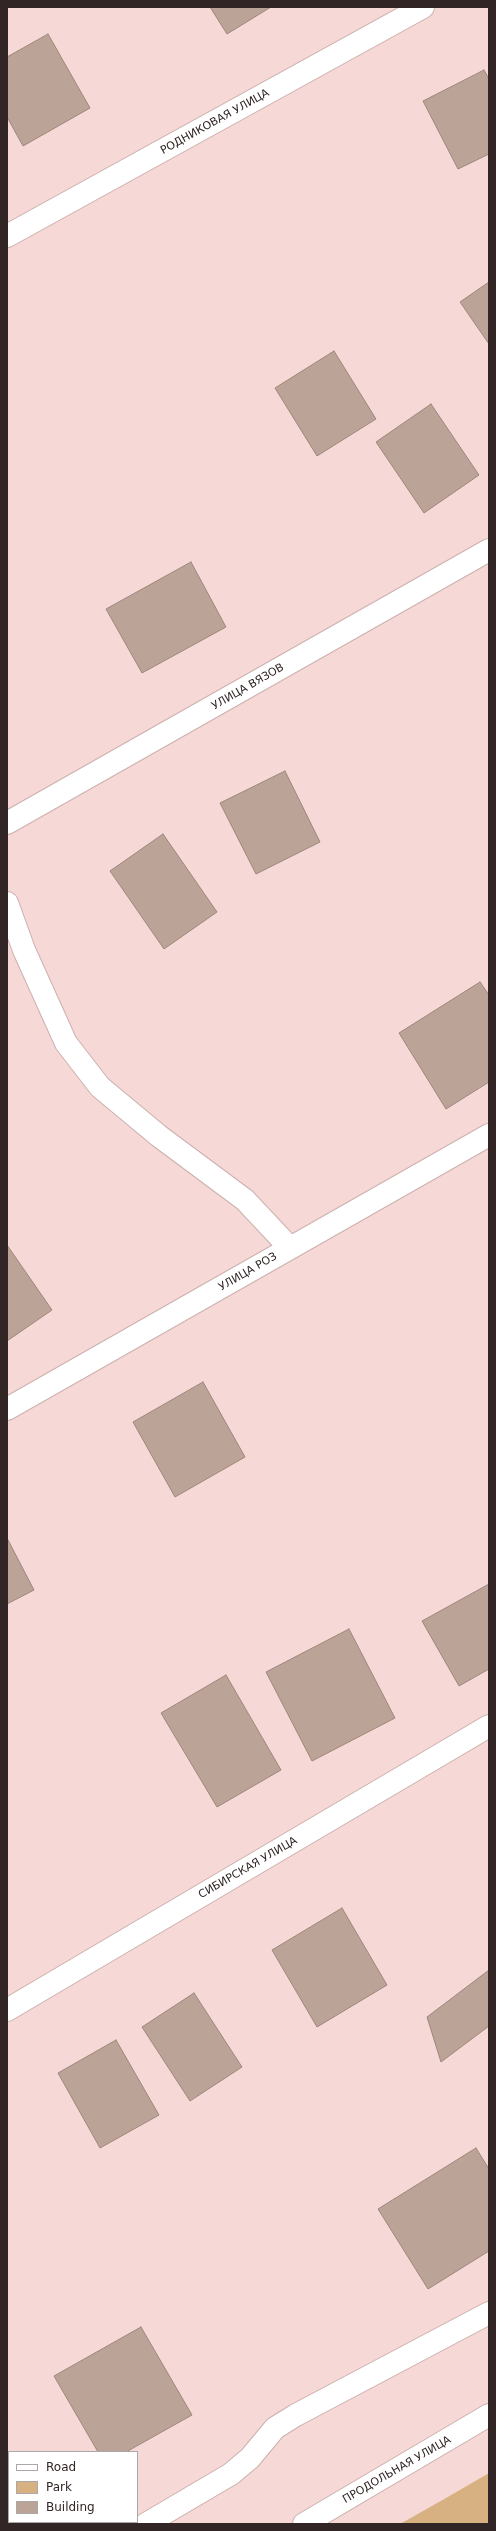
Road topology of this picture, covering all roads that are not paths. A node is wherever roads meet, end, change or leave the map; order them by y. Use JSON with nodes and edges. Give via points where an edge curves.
{"nodes":[{"id":1,"x":423,"y":7,"type":"edge"},
{"id":2,"x":7,"y":236,"type":"edge"},
{"id":3,"x":489,"y":550,"type":"edge"},
{"id":4,"x":7,"y":823,"type":"edge"},
{"id":5,"x":7,"y":903,"type":"edge"},
{"id":6,"x":489,"y":1134,"type":"edge"},
{"id":7,"x":290,"y":1248,"type":"junction"},
{"id":8,"x":7,"y":1409,"type":"edge"},
{"id":9,"x":489,"y":1726,"type":"edge"},
{"id":10,"x":7,"y":2010,"type":"edge"},
{"id":11,"x":489,"y":2313,"type":"edge"},
{"id":12,"x":489,"y":2415,"type":"edge"},
{"id":13,"x":146,"y":2524,"type":"edge"},
{"id":14,"x":304,"y":2524,"type":"edge"}],
"edges":[{"from":1,"to":2,"type":"street","name":"РОДНИКОВАЯ УЛИЦА"},
{"from":3,"to":4,"type":"street","name":"УЛИЦА ВЯЗОВ"},
{"from":5,"to":7,"type":"street","via":[[24,950],[66,1043],[100,1087],[159,1136],[245,1200]]},
{"from":6,"to":7,"type":"street","name":"УЛИЦА РОЗ"},
{"from":7,"to":8,"type":"street","name":"УЛИЦА РОЗ"},
{"from":9,"to":10,"type":"street","name":"СИБИРСКАЯ УЛИЦА"},
{"from":11,"to":13,"type":"street","via":[[291,2418],[275,2428],[250,2458],[231,2474]]},
{"from":12,"to":14,"type":"street","name":"ПРОДОЛЬНАЯ УЛИЦА"}]}
